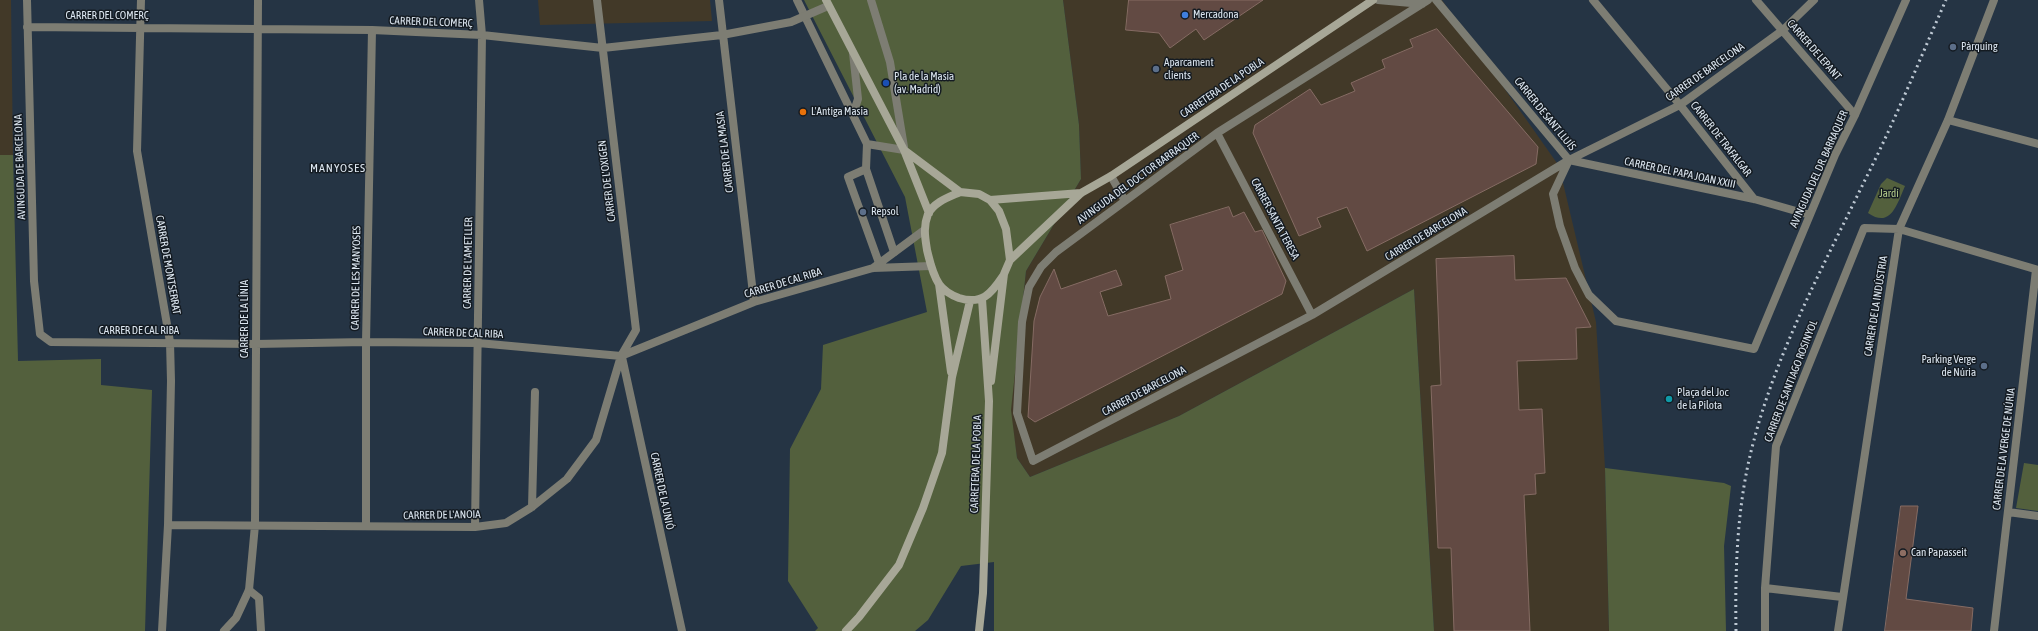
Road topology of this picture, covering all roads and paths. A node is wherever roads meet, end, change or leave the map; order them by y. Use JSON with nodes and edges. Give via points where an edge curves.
{"nodes":[{"id":1,"x":27,"y":0,"type":"edge"},
{"id":2,"x":141,"y":0,"type":"edge"},
{"id":3,"x":258,"y":0,"type":"edge"},
{"id":4,"x":479,"y":0,"type":"edge"},
{"id":5,"x":597,"y":0,"type":"edge"},
{"id":6,"x":719,"y":0,"type":"edge"},
{"id":7,"x":796,"y":0,"type":"edge"},
{"id":8,"x":871,"y":0,"type":"edge"},
{"id":9,"x":1373,"y":0,"type":"edge"},
{"id":10,"x":1378,"y":0,"type":"edge"},
{"id":11,"x":1436,"y":0,"type":"edge"},
{"id":12,"x":1593,"y":0,"type":"edge"},
{"id":13,"x":1756,"y":0,"type":"edge"},
{"id":14,"x":1814,"y":0,"type":"edge"},
{"id":15,"x":1906,"y":0,"type":"edge"},
{"id":16,"x":1994,"y":0,"type":"edge"},
{"id":17,"x":1425,"y":2,"type":"edge"},
{"id":18,"x":827,"y":3,"type":"edge"},
{"id":19,"x":805,"y":16,"type":"junction"},
{"id":20,"x":27,"y":27,"type":"junction"},
{"id":21,"x":140,"y":27,"type":"junction"},
{"id":22,"x":258,"y":29,"type":"junction"},
{"id":23,"x":372,"y":30,"type":"junction"},
{"id":24,"x":1782,"y":30,"type":"junction"},
{"id":25,"x":482,"y":35,"type":"junction"},
{"id":26,"x":722,"y":35,"type":"junction"},
{"id":27,"x":602,"y":48,"type":"junction"},
{"id":28,"x":853,"y":53,"type":"junction"},
{"id":29,"x":1680,"y":105,"type":"junction"},
{"id":30,"x":853,"y":114,"type":"junction"},
{"id":31,"x":1855,"y":115,"type":"junction"},
{"id":32,"x":1948,"y":120,"type":"junction"},
{"id":33,"x":1217,"y":133,"type":"junction"},
{"id":34,"x":867,"y":144,"type":"junction"},
{"id":35,"x":2038,"y":144,"type":"edge"},
{"id":36,"x":904,"y":150,"type":"junction"},
{"id":37,"x":1569,"y":160,"type":"junction"},
{"id":38,"x":866,"y":169,"type":"junction"},
{"id":39,"x":1111,"y":176,"type":"junction"},
{"id":40,"x":960,"y":192,"type":"junction"},
{"id":41,"x":1081,"y":194,"type":"junction"},
{"id":42,"x":990,"y":200,"type":"junction"},
{"id":43,"x":1754,"y":200,"type":"junction"},
{"id":44,"x":1125,"y":202,"type":"junction"},
{"id":45,"x":929,"y":213,"type":"junction"},
{"id":46,"x":1810,"y":215,"type":"junction"},
{"id":47,"x":1899,"y":229,"type":"junction"},
{"id":48,"x":923,"y":230,"type":"junction"},
{"id":49,"x":894,"y":252,"type":"junction"},
{"id":50,"x":1010,"y":260,"type":"junction"},
{"id":51,"x":876,"y":266,"type":"junction"},
{"id":52,"x":931,"y":266,"type":"junction"},
{"id":53,"x":2037,"y":270,"type":"edge"},
{"id":54,"x":1004,"y":274,"type":"junction"},
{"id":55,"x":939,"y":284,"type":"junction"},
{"id":56,"x":982,"y":299,"type":"junction"},
{"id":57,"x":970,"y":301,"type":"junction"},
{"id":58,"x":754,"y":302,"type":"junction"},
{"id":59,"x":1312,"y":315,"type":"junction"},
{"id":60,"x":40,"y":334,"type":"joint"},
{"id":61,"x":170,"y":342,"type":"junction"},
{"id":62,"x":366,"y":342,"type":"junction"},
{"id":63,"x":478,"y":343,"type":"junction"},
{"id":64,"x":256,"y":344,"type":"junction"},
{"id":65,"x":1754,"y":348,"type":"joint"},
{"id":66,"x":621,"y":356,"type":"junction"},
{"id":67,"x":952,"y":377,"type":"junction"},
{"id":68,"x":535,"y":392,"type":"dead end"},
{"id":69,"x":989,"y":401,"type":"junction"},
{"id":70,"x":1033,"y":461,"type":"joint"},
{"id":71,"x":532,"y":507,"type":"junction"},
{"id":72,"x":2008,"y":512,"type":"junction"},
{"id":73,"x":2038,"y":516,"type":"edge"},
{"id":74,"x":168,"y":525,"type":"junction"},
{"id":75,"x":255,"y":525,"type":"junction"},
{"id":76,"x":366,"y":526,"type":"junction"},
{"id":77,"x":476,"y":527,"type":"junction"},
{"id":78,"x":1765,"y":588,"type":"junction"},
{"id":79,"x":249,"y":590,"type":"junction"},
{"id":80,"x":1842,"y":596,"type":"junction"},
{"id":81,"x":162,"y":631,"type":"edge"},
{"id":82,"x":224,"y":631,"type":"edge"},
{"id":83,"x":261,"y":631,"type":"edge"},
{"id":84,"x":682,"y":631,"type":"edge"},
{"id":85,"x":846,"y":631,"type":"edge"},
{"id":86,"x":979,"y":631,"type":"edge"},
{"id":87,"x":1765,"y":631,"type":"edge"},
{"id":88,"x":1838,"y":631,"type":"edge"},
{"id":89,"x":1994,"y":631,"type":"edge"}],
"edges":[{"from":1,"to":20,"type":"street","name":"AVINGUDA DE BARCELONA"},
{"from":2,"to":21,"type":"street","name":"CARRER DE MONTSERRAT"},
{"from":3,"to":22,"type":"street","name":"CARRER DE LA LÍNIA"},
{"from":4,"to":25,"type":"street","name":"CARRER DE L'AMETLLER"},
{"from":5,"to":27,"type":"street","name":"CARRER DE L'OXIGEN"},
{"from":6,"to":26,"type":"street","name":"CARRER DE LA MASIA"},
{"from":7,"to":19,"type":"street"},
{"from":8,"to":36,"type":"street","via":[[890,62]]},
{"from":9,"to":39,"type":"street","name":"CARRETERA DE LA POBLA"},
{"from":10,"to":17,"type":"street","name":"AVINGUDA DEL DOCTOR BARRAQUER"},
{"from":11,"to":37,"type":"street","name":"CARRER DE SANT LLUÍS"},
{"from":12,"to":29,"type":"street","name":"CARRER DE TRAFALGAR"},
{"from":13,"to":24,"type":"street","name":"CARRER DE LEPANT"},
{"from":14,"to":24,"type":"street","name":"CARRER DE BARCELONA"},
{"from":15,"to":31,"type":"street","name":"AVINGUDA DEL DR. BARRAQUER"},
{"from":16,"to":32,"type":"street","name":"CARRER DE LA INDÚSTRIA"},
{"from":17,"to":33,"type":"street","name":"AVINGUDA DEL DOCTOR BARRAQUER"},
{"from":18,"to":19,"type":"street","name":"CARRER DEL COMERÇ"},
{"from":18,"to":28,"type":"street"},
{"from":19,"to":26,"type":"street","name":"CARRER DEL COMERÇ","via":[[790,22]]},
{"from":19,"to":30,"type":"street"},
{"from":20,"to":21,"type":"street","name":"CARRER DEL COMERÇ"},
{"from":20,"to":60,"type":"street","name":"AVINGUDA DE BARCELONA","via":[[34,281]]},
{"from":21,"to":22,"type":"street","name":"CARRER DEL COMERÇ"},
{"from":21,"to":61,"type":"street","name":"CARRER DE MONTSERRAT","via":[[137,151]]},
{"from":22,"to":23,"type":"street","name":"CARRER DEL COMERÇ"},
{"from":22,"to":64,"type":"street","name":"CARRER DE LA LÍNIA"},
{"from":23,"to":25,"type":"street","name":"CARRER DEL COMERÇ"},
{"from":23,"to":62,"type":"street","name":"CARRER DE LES MANYOSES"},
{"from":24,"to":29,"type":"street","name":"CARRER DE BARCELONA"},
{"from":24,"to":31,"type":"street","name":"CARRER DE LEPANT"},
{"from":25,"to":27,"type":"street","name":"CARRER DEL COMERÇ"},
{"from":25,"to":63,"type":"street","name":"CARRER DE L'AMETLLER"},
{"from":26,"to":27,"type":"street","name":"CARRER DEL COMERÇ"},
{"from":26,"to":58,"type":"street","name":"CARRER DE LA MASIA"},
{"from":27,"to":66,"type":"street","name":"CARRER DE L'OXIGEN","via":[[636,330]]},
{"from":28,"to":30,"type":"street","via":[[858,99]]},
{"from":28,"to":36,"type":"street"},
{"from":29,"to":37,"type":"street","name":"CARRER DE BARCELONA"},
{"from":29,"to":43,"type":"street","name":"CARRER DE TRAFALGAR"},
{"from":30,"to":34,"type":"street"},
{"from":31,"to":46,"type":"street","name":"AVINGUDA DEL DR. BARRAQUER","via":[[1835,154]]},
{"from":32,"to":35,"type":"street"},
{"from":32,"to":47,"type":"street","name":"CARRER DE LA INDÚSTRIA"},
{"from":33,"to":44,"type":"street","name":"AVINGUDA DEL DOCTOR BARRAQUER"},
{"from":33,"to":59,"type":"street","name":"CARRER SANTA TERESA"},
{"from":34,"to":36,"type":"street"},
{"from":34,"to":38,"type":"street"},
{"from":36,"to":40,"type":"street"},
{"from":36,"to":45,"type":"street"},
{"from":37,"to":43,"type":"street","name":"CARRER DEL PAPA JOAN XXIII"},
{"from":37,"to":59,"type":"street","name":"CARRER DE BARCELONA"},
{"from":37,"to":65,"type":"street","name":"CARRER DE SANT LLUÍS","via":[[1553,194],[1560,226],[1575,268],[1589,295],[1616,321]]},
{"from":38,"to":49,"type":"street"},
{"from":38,"to":51,"type":"street","via":[[848,177]]},
{"from":39,"to":41,"type":"street","name":"CARRETERA DE LA POBLA"},
{"from":39,"to":44,"type":"street"},
{"from":40,"to":42,"type":"street","via":[[979,194]]},
{"from":40,"to":45,"type":"street","via":[[942,200]]},
{"from":41,"to":42,"type":"street","name":"CARRETERA DE LA POBLA"},
{"from":41,"to":50,"type":"street","name":"CARRETERA DE LA POBLA"},
{"from":42,"to":50,"type":"street","via":[[999,211],[1006,229]]},
{"from":43,"to":46,"type":"street","name":"CARRER DEL PAPA JOAN XXIII"},
{"from":44,"to":70,"type":"street","name":"AVINGUDA DEL DOCTOR BARRAQUER","via":[[1056,252],[1041,267],[1029,287],[1022,322],[1017,412]]},
{"from":45,"to":48,"type":"street"},
{"from":46,"to":65,"type":"street","name":"AVINGUDA DEL DR. BARRAQUER"},
{"from":47,"to":53,"type":"street"},
{"from":47,"to":78,"type":"street","name":"CARRER DE SANTIAGO ROSINYOL","via":[[1864,228],[1776,446]]},
{"from":47,"to":80,"type":"street","name":"CARRER DE LA INDÚSTRIA"},
{"from":48,"to":49,"type":"street","name":"CARRER DE CAL RIBA"},
{"from":48,"to":52,"type":"street"},
{"from":49,"to":51,"type":"street","name":"CARRER DE CAL RIBA"},
{"from":50,"to":54,"type":"street"},
{"from":51,"to":52,"type":"street","name":"CARRER DE CAL RIBA"},
{"from":51,"to":58,"type":"street","name":"CARRER DE CAL RIBA"},
{"from":52,"to":55,"type":"street"},
{"from":53,"to":72,"type":"street","name":"CARRER DE LA VERGE DE NÚRIA"},
{"from":54,"to":56,"type":"street","via":[[994,290]]},
{"from":54,"to":69,"type":"street"},
{"from":55,"to":57,"type":"street","via":[[953,296]]},
{"from":55,"to":67,"type":"street"},
{"from":56,"to":57,"type":"street"},
{"from":56,"to":69,"type":"street","name":"CARRETERA DE LA POBLA"},
{"from":57,"to":67,"type":"street"},
{"from":58,"to":66,"type":"street","name":"CARRER DE CAL RIBA"},
{"from":59,"to":70,"type":"street","name":"CARRER DE BARCELONA"},
{"from":60,"to":61,"type":"street","name":"CARRER DE CAL RIBA","via":[[52,342]]},
{"from":61,"to":64,"type":"street","name":"CARRER DE CAL RIBA"},
{"from":61,"to":74,"type":"street","name":"CARRER DE MONTSERRAT"},
{"from":62,"to":63,"type":"street","name":"CARRER DE CAL RIBA"},
{"from":62,"to":64,"type":"street","name":"CARRER DE CAL RIBA"},
{"from":62,"to":76,"type":"street","name":"CARRER DE LES MANYOSES"},
{"from":63,"to":66,"type":"street","name":"CARRER DE CAL RIBA"},
{"from":63,"to":77,"type":"street","name":"CARRER DE L'AMETLLER"},
{"from":64,"to":75,"type":"street","name":"CARRER DE LA LÍNIA"},
{"from":66,"to":71,"type":"street","name":"CARRER DE L'ANOIA","via":[[596,440],[567,479]]},
{"from":66,"to":84,"type":"street","name":"CARRER DE LA UNIÓ"},
{"from":67,"to":85,"type":"street","via":[[942,453],[917,522],[899,565]]},
{"from":68,"to":71,"type":"street"},
{"from":69,"to":86,"type":"street","name":"CARRETERA DE LA POBLA"},
{"from":71,"to":77,"type":"street","name":"CARRER DE L'ANOIA","via":[[506,523]]},
{"from":72,"to":73,"type":"street"},
{"from":72,"to":89,"type":"street","name":"CARRER DE LA VERGE DE NÚRIA"},
{"from":74,"to":75,"type":"street","name":"CARRER DE L'ANOIA"},
{"from":74,"to":81,"type":"street","name":"CARRER DE MONTSERRAT"},
{"from":75,"to":76,"type":"street","name":"CARRER DE L'ANOIA"},
{"from":75,"to":79,"type":"street","name":"CARRER DE LA LÍNIA"},
{"from":76,"to":77,"type":"street","name":"CARRER DE L'ANOIA"},
{"from":78,"to":80,"type":"street"},
{"from":78,"to":87,"type":"street","name":"CARRER DE SANTIAGO ROSINYOL"},
{"from":79,"to":82,"type":"street","name":"CARRER DE LA LÍNIA","via":[[236,618]]},
{"from":79,"to":83,"type":"street","via":[[259,598]]},
{"from":80,"to":88,"type":"street","name":"CARRER DE LA INDÚSTRIA"}]}
